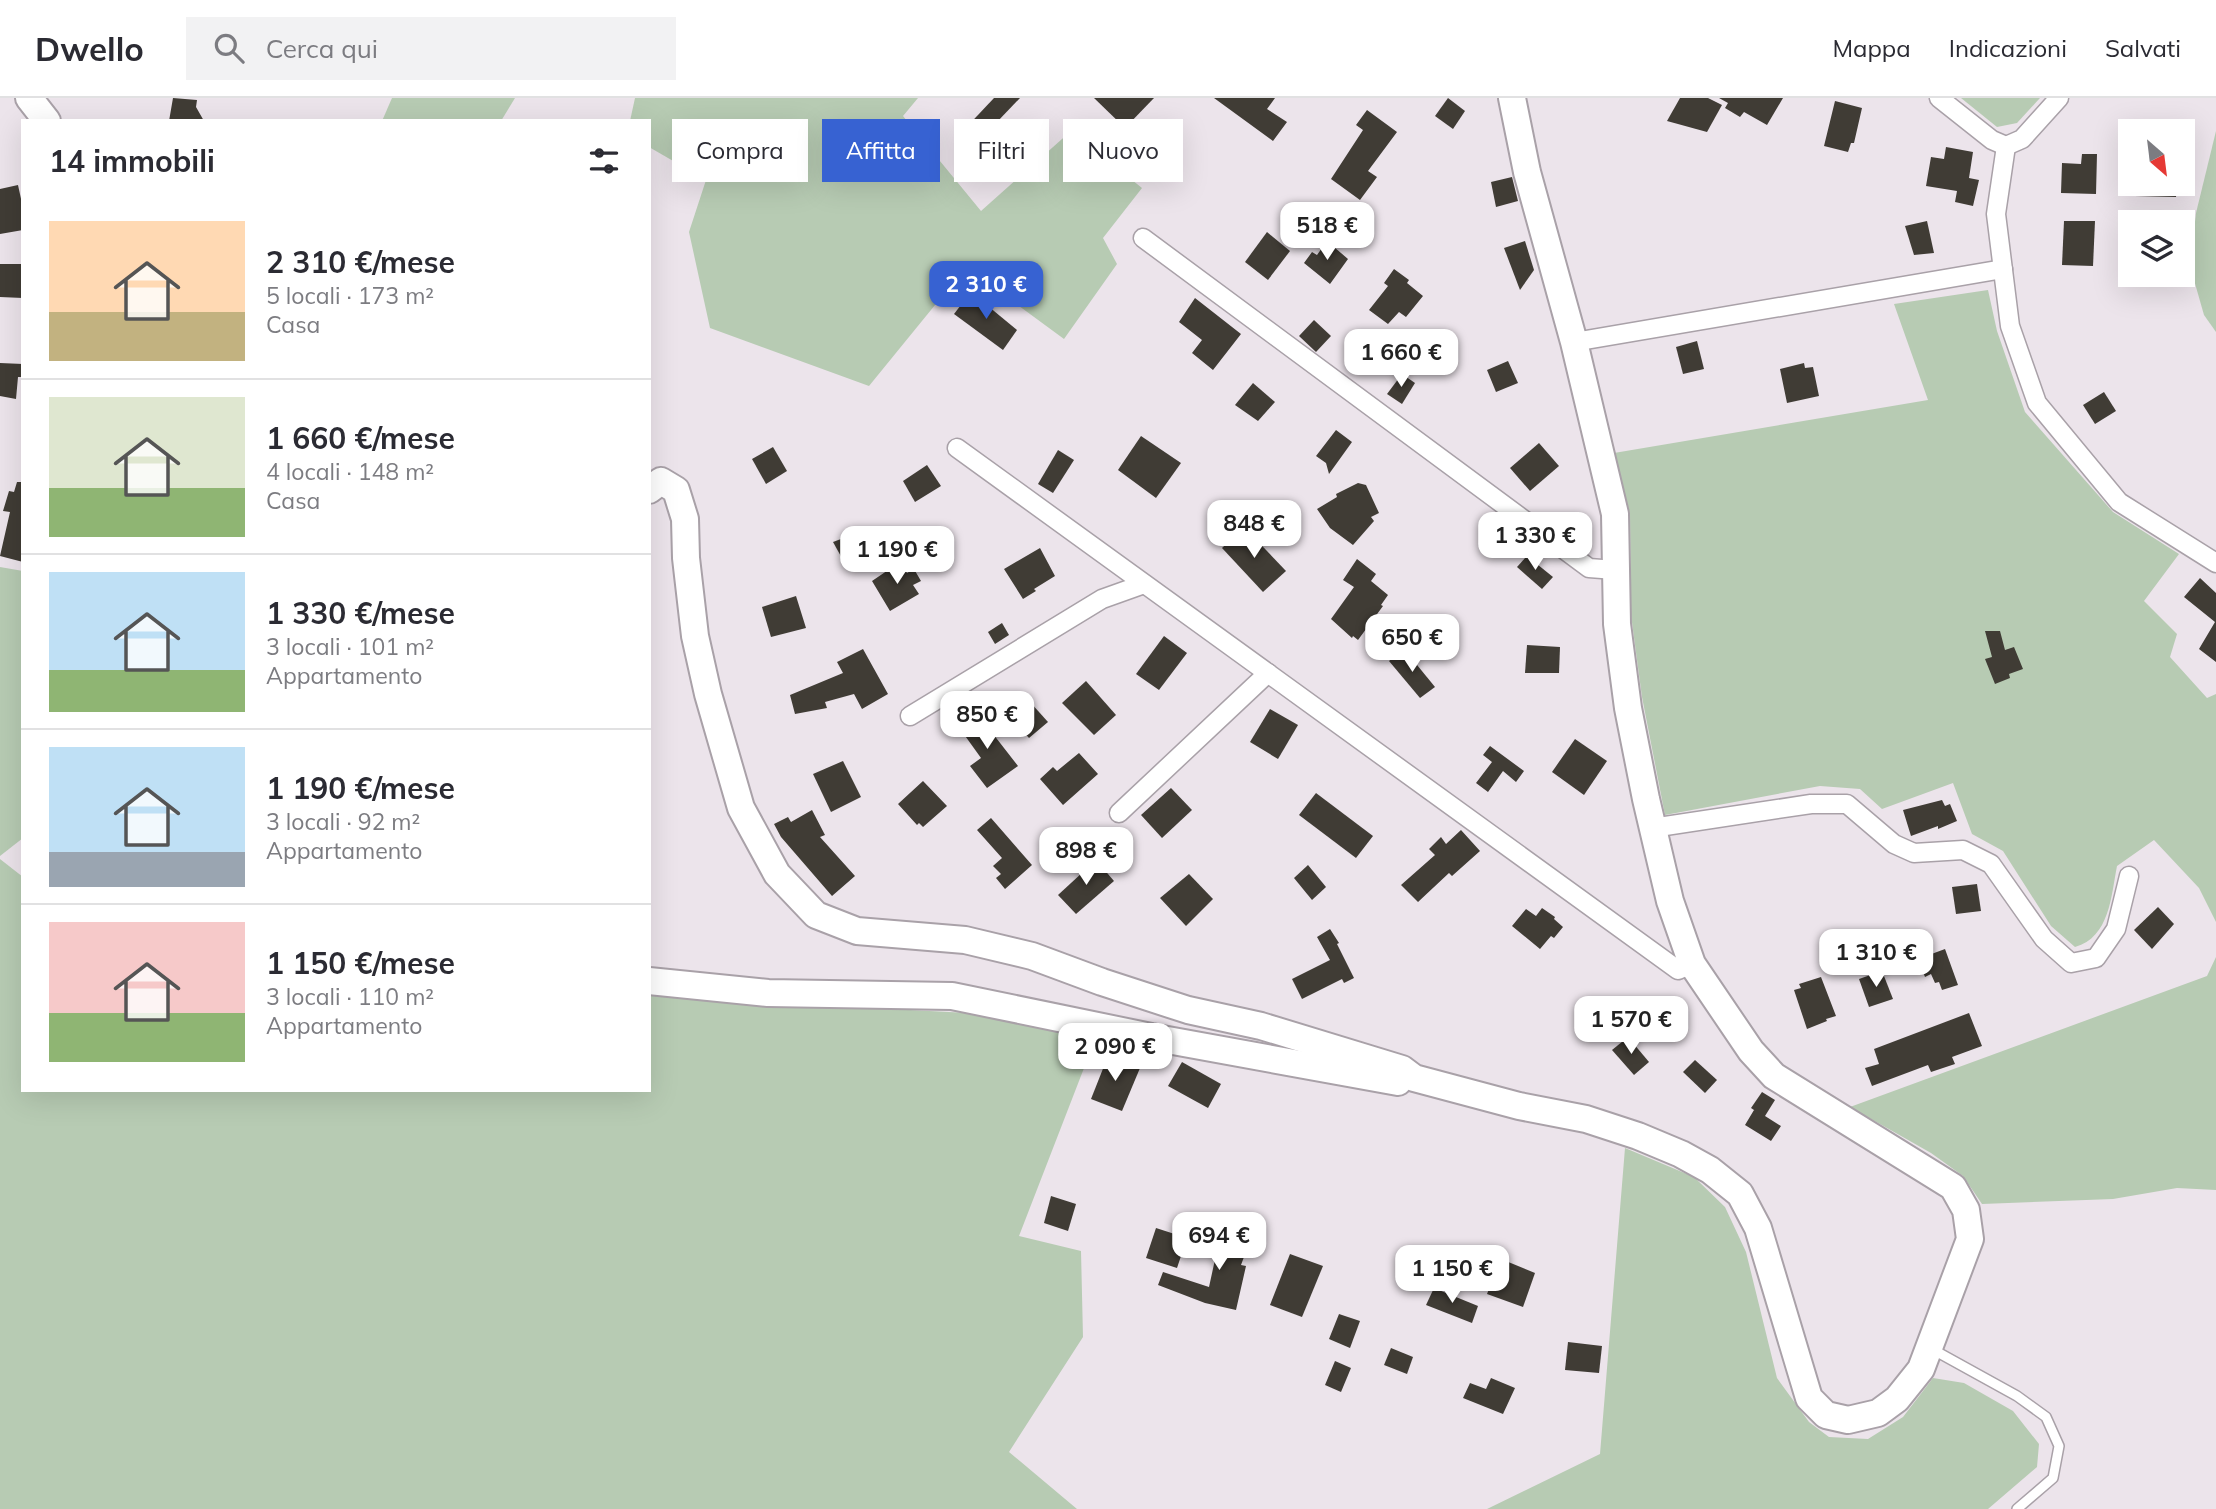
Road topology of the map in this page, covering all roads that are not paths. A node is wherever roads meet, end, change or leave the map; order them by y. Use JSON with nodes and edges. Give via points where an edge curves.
{"nodes":[{"id":1,"x":29,"y":98,"type":"edge"},
{"id":2,"x":1512,"y":98,"type":"edge"},
{"id":3,"x":1939,"y":98,"type":"edge"},
{"id":4,"x":2059,"y":98,"type":"edge"},
{"id":5,"x":45,"y":119,"type":"edge"},
{"id":6,"x":2006,"y":146,"type":"junction"},
{"id":7,"x":1143,"y":238,"type":"dead end"},
{"id":8,"x":2003,"y":269,"type":"junction"},
{"id":9,"x":1574,"y":342,"type":"junction"},
{"id":10,"x":957,"y":448,"type":"dead end"},
{"id":11,"x":651,"y":488,"type":"edge"},
{"id":12,"x":2216,"y":563,"type":"edge"},
{"id":13,"x":1615,"y":570,"type":"junction"},
{"id":14,"x":1144,"y":584,"type":"junction"},
{"id":15,"x":1268,"y":673,"type":"junction"},
{"id":16,"x":911,"y":716,"type":"dead end"},
{"id":17,"x":1119,"y":813,"type":"dead end"},
{"id":18,"x":1652,"y":828,"type":"junction"},
{"id":19,"x":2129,"y":876,"type":"dead end"},
{"id":20,"x":1692,"y":964,"type":"junction"},
{"id":21,"x":651,"y":981,"type":"edge"},
{"id":22,"x":1414,"y":1078,"type":"junction"},
{"id":23,"x":1930,"y":1348,"type":"junction"},
{"id":24,"x":2017,"y":1509,"type":"edge"}],
"edges":[{"from":1,"to":5,"type":"main road"},
{"from":2,"to":9,"type":"main road","via":[[1527,172]]},
{"from":3,"to":6,"type":"street"},
{"from":4,"to":6,"type":"street","via":[[2022,139]]},
{"from":6,"to":8,"type":"street","via":[[1996,214]]},
{"from":7,"to":13,"type":"street","via":[[1589,568]]},
{"from":8,"to":9,"type":"street"},
{"from":8,"to":12,"type":"street","via":[[2010,326],[2037,403],[2119,502]]},
{"from":9,"to":13,"type":"main road","via":[[1615,514]]},
{"from":10,"to":14,"type":"street"},
{"from":11,"to":22,"type":"main road","via":[[661,481],[676,490],[685,519],[695,636],[741,808],[776,874],[816,915],[857,931],[965,940],[1032,956],[1188,1010],[1261,1026],[1402,1069]]},
{"from":13,"to":18,"type":"main road","via":[[1628,708]]},
{"from":14,"to":15,"type":"street"},
{"from":14,"to":16,"type":"street","via":[[1102,599]]},
{"from":15,"to":17,"type":"street"},
{"from":15,"to":20,"type":"street","via":[[1678,970]]},
{"from":18,"to":19,"type":"street","via":[[1811,804],[1847,804],[1894,844],[1914,853],[1963,850],[1991,864],[2044,939],[2071,963],[2096,958],[2116,929]]},
{"from":18,"to":20,"type":"main road"},
{"from":20,"to":23,"type":"main road","via":[[1751,1051],[1774,1076],[1953,1187],[1966,1210],[1970,1239]]},
{"from":21,"to":22,"type":"main road","via":[[768,993],[952,996],[1395,1082]]},
{"from":22,"to":23,"type":"main road","via":[[1638,1136],[1682,1154],[1740,1194],[1758,1228],[1809,1398],[1826,1415],[1848,1420],[1878,1413],[1913,1380]]},
{"from":23,"to":24,"type":"lane","via":[[2046,1417],[2059,1446],[2053,1478]]}]}
